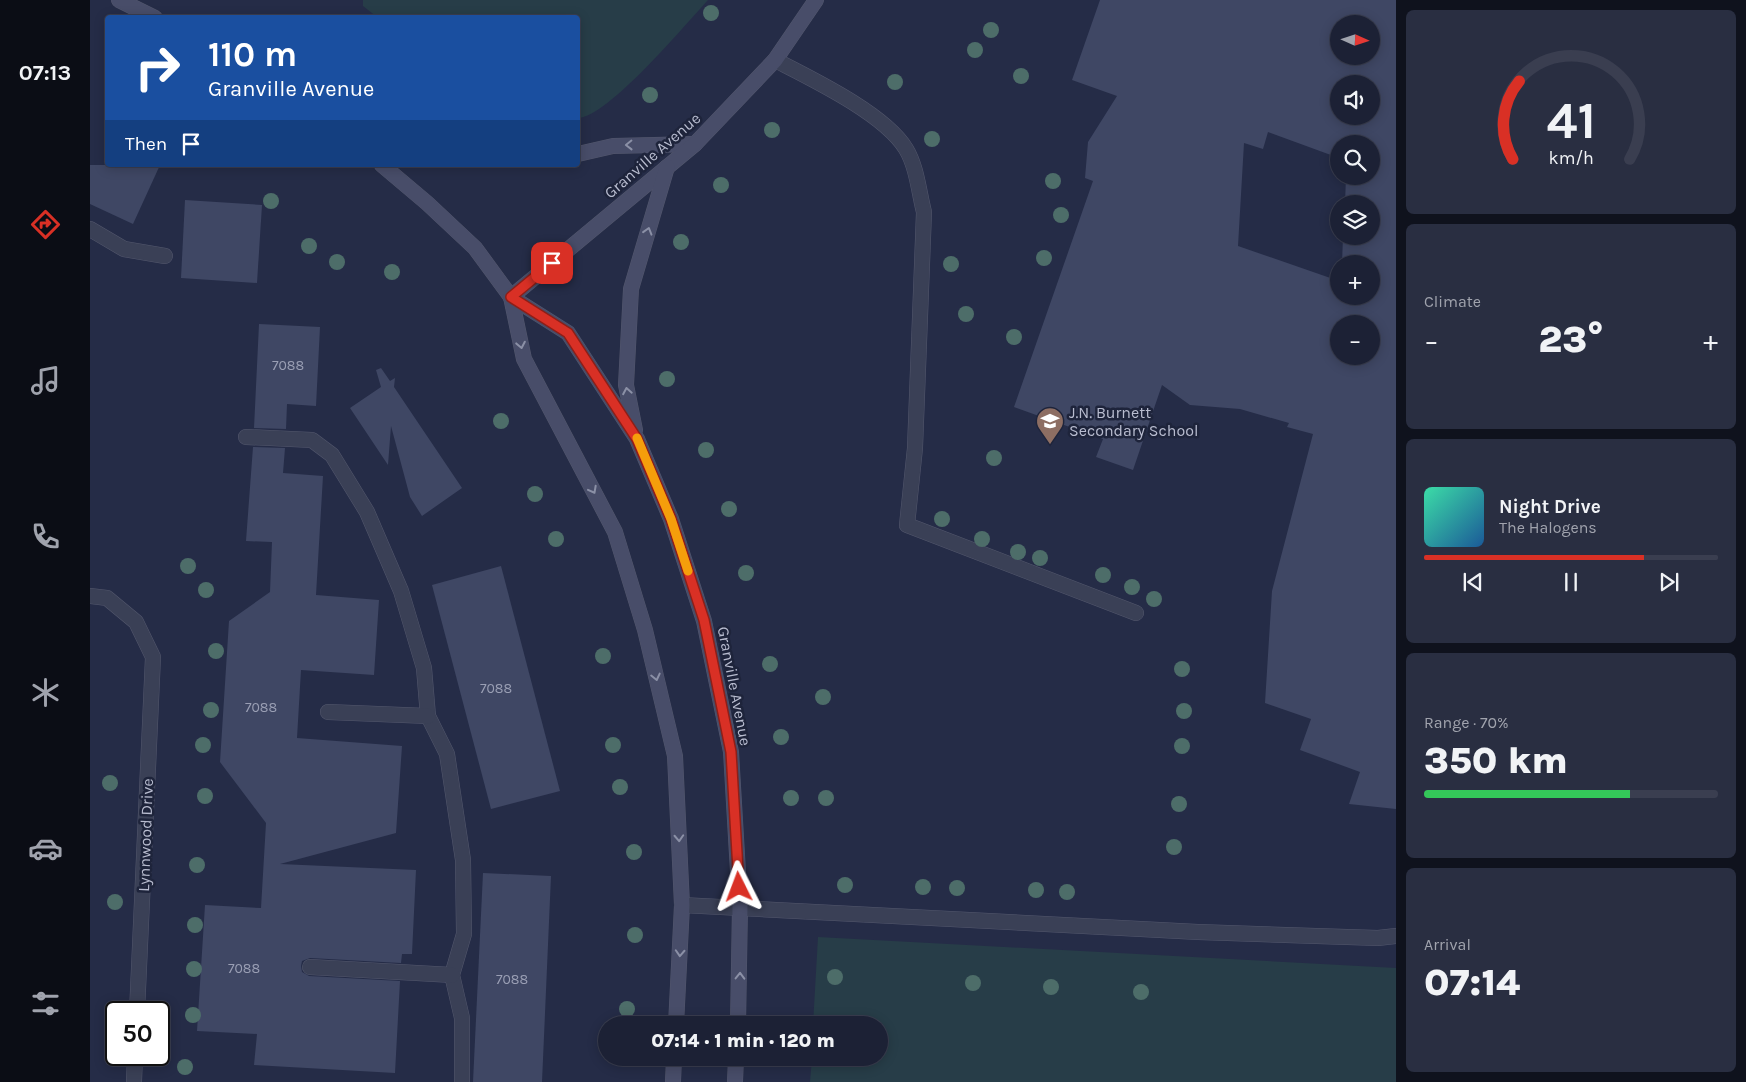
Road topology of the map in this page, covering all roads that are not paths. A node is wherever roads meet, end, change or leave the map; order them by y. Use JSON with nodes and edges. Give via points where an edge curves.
{"nodes":[{"id":1,"x":119,"y":0,"type":"edge"},
{"id":2,"x":816,"y":0,"type":"edge"},
{"id":3,"x":149,"y":15,"type":"edge"},
{"id":4,"x":775,"y":60,"type":"junction"},
{"id":5,"x":695,"y":144,"type":"junction"},
{"id":6,"x":580,"y":154,"type":"edge"},
{"id":7,"x":668,"y":166,"type":"junction"},
{"id":8,"x":384,"y":167,"type":"edge"},
{"id":9,"x":90,"y":230,"type":"edge"},
{"id":10,"x":165,"y":256,"type":"dead end"},
{"id":11,"x":511,"y":297,"type":"junction"},
{"id":12,"x":246,"y":437,"type":"dead end"},
{"id":13,"x":637,"y":439,"type":"junction"},
{"id":14,"x":90,"y":596,"type":"edge"},
{"id":15,"x":1136,"y":612,"type":"dead end"},
{"id":16,"x":328,"y":712,"type":"dead end"},
{"id":17,"x":428,"y":716,"type":"junction"},
{"id":18,"x":682,"y":905,"type":"junction"},
{"id":19,"x":740,"y":906,"type":"junction"},
{"id":20,"x":1396,"y":936,"type":"edge"},
{"id":21,"x":310,"y":967,"type":"dead end"},
{"id":22,"x":452,"y":975,"type":"junction"},
{"id":23,"x":137,"y":1001,"type":"edge"},
{"id":24,"x":676,"y":1016,"type":"edge"},
{"id":25,"x":738,"y":1016,"type":"edge"},
{"id":26,"x":135,"y":1066,"type":"edge"},
{"id":27,"x":674,"y":1066,"type":"edge"},
{"id":28,"x":736,"y":1066,"type":"edge"},
{"id":29,"x":134,"y":1082,"type":"edge"},
{"id":30,"x":462,"y":1082,"type":"edge"},
{"id":31,"x":673,"y":1082,"type":"edge"},
{"id":32,"x":735,"y":1082,"type":"edge"}],
"edges":[{"from":1,"to":3,"type":"main road"},
{"from":2,"to":4,"type":"main road","name":"Granville Avenue"},
{"from":4,"to":5,"type":"main road","name":"Granville Avenue"},
{"from":4,"to":15,"type":"street","via":[[826,86],[892,130],[907,150],[915,175],[924,212],[917,418],[907,525]]},
{"from":5,"to":6,"type":"main road","one_way":true,"via":[[613,146]]},
{"from":5,"to":7,"type":"main road","name":"Granville Avenue"},
{"from":7,"to":11,"type":"main road","name":"Granville Avenue"},
{"from":13,"to":7,"type":"main road","one_way":true,"via":[[626,385],[631,289]]},
{"from":8,"to":11,"type":"main road","via":[[475,248]]},
{"from":9,"to":10,"type":"street","via":[[124,249]]},
{"from":11,"to":13,"type":"main road","name":"Granville Avenue","via":[[568,333]]},
{"from":11,"to":18,"type":"main road","one_way":true,"via":[[524,358],[615,532],[645,630],[675,756]]},
{"from":12,"to":17,"type":"street","via":[[312,440],[332,455],[367,512],[401,591],[424,668]]},
{"from":13,"to":19,"type":"main road","name":"Granville Avenue","via":[[671,519],[704,620],[731,752]]},
{"from":14,"to":23,"type":"street","name":"Lynnwood Drive","via":[[107,598],[136,622],[153,657]]},
{"from":16,"to":17,"type":"street"},
{"from":17,"to":22,"type":"street","via":[[447,754],[463,860],[464,934]]},
{"from":18,"to":19,"type":"street"},
{"from":18,"to":24,"type":"main road","one_way":true},
{"from":19,"to":20,"type":"street","via":[[1198,932]]},
{"from":25,"to":19,"type":"main road","name":"Granville Avenue","one_way":true},
{"from":21,"to":22,"type":"street"},
{"from":22,"to":30,"type":"street","via":[[462,1018]]},
{"from":26,"to":29,"type":"street"},
{"from":27,"to":31,"type":"main road"},
{"from":28,"to":32,"type":"main road"}]}
